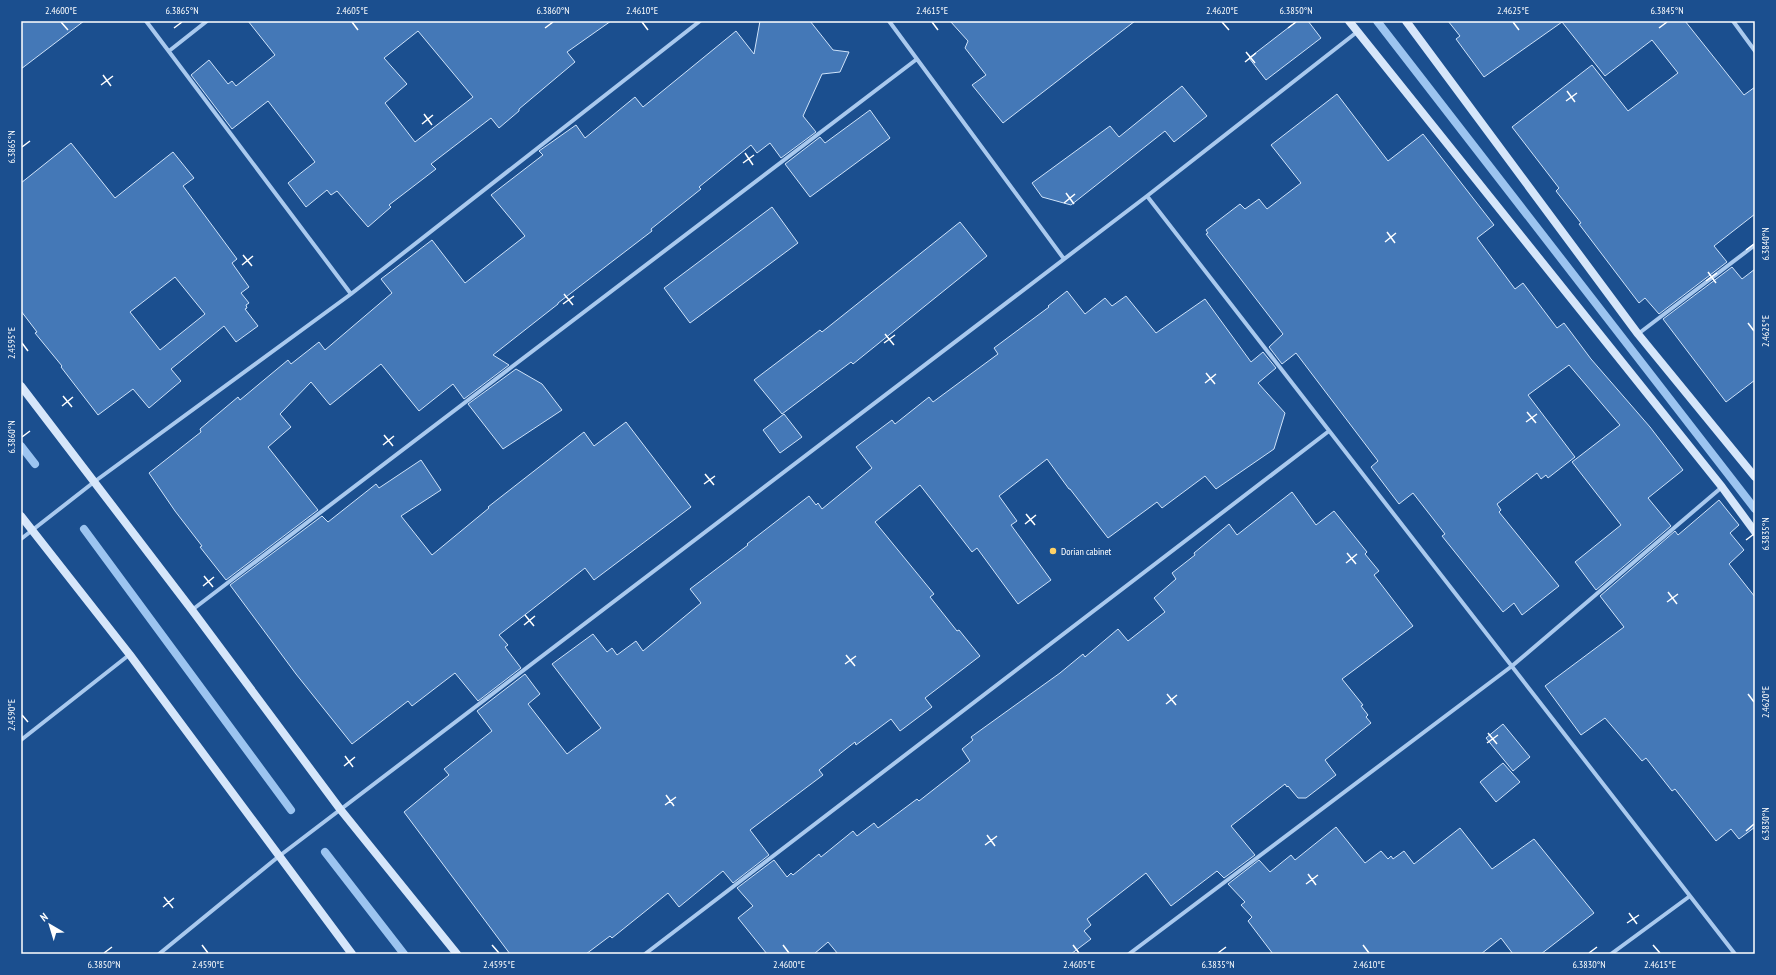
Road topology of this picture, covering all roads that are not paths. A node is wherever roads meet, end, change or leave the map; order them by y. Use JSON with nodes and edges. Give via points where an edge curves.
{"nodes":[{"id":1,"x":146,"y":21,"type":"edge"},
{"id":2,"x":207,"y":21,"type":"edge"},
{"id":3,"x":700,"y":21,"type":"edge"},
{"id":4,"x":889,"y":21,"type":"edge"},
{"id":5,"x":1349,"y":21,"type":"edge"},
{"id":6,"x":1406,"y":21,"type":"edge"},
{"id":7,"x":1733,"y":21,"type":"edge"},
{"id":8,"x":1357,"y":32,"type":"junction"},
{"id":9,"x":169,"y":51,"type":"junction"},
{"id":10,"x":1755,"y":51,"type":"edge"},
{"id":11,"x":917,"y":59,"type":"junction"},
{"id":12,"x":1147,"y":196,"type":"junction"},
{"id":13,"x":1755,"y":245,"type":"edge"},
{"id":14,"x":1064,"y":259,"type":"junction"},
{"id":15,"x":351,"y":294,"type":"junction"},
{"id":16,"x":1638,"y":334,"type":"junction"},
{"id":17,"x":21,"y":386,"type":"edge"},
{"id":18,"x":1329,"y":431,"type":"junction"},
{"id":19,"x":1755,"y":477,"type":"edge"},
{"id":20,"x":94,"y":482,"type":"junction"},
{"id":21,"x":1722,"y":487,"type":"junction"},
{"id":22,"x":21,"y":516,"type":"edge"},
{"id":23,"x":32,"y":530,"type":"junction"},
{"id":24,"x":1755,"y":532,"type":"edge"},
{"id":25,"x":21,"y":539,"type":"edge"},
{"id":26,"x":192,"y":610,"type":"junction"},
{"id":27,"x":130,"y":654,"type":"junction"},
{"id":28,"x":1512,"y":666,"type":"junction"},
{"id":29,"x":21,"y":740,"type":"edge"},
{"id":30,"x":340,"y":809,"type":"junction"},
{"id":31,"x":278,"y":856,"type":"junction"},
{"id":32,"x":1690,"y":896,"type":"junction"},
{"id":33,"x":159,"y":954,"type":"edge"},
{"id":34,"x":352,"y":954,"type":"edge"},
{"id":35,"x":457,"y":954,"type":"edge"},
{"id":36,"x":644,"y":954,"type":"edge"},
{"id":37,"x":1129,"y":954,"type":"edge"},
{"id":38,"x":1611,"y":954,"type":"edge"},
{"id":39,"x":1735,"y":954,"type":"edge"}],
"edges":[{"from":1,"to":9,"type":"street"},
{"from":2,"to":9,"type":"street"},
{"from":3,"to":15,"type":"street"},
{"from":4,"to":11,"type":"street"},
{"from":5,"to":8,"type":"street"},
{"from":6,"to":16,"type":"street"},
{"from":7,"to":10,"type":"street"},
{"from":8,"to":12,"type":"street"},
{"from":8,"to":21,"type":"street"},
{"from":9,"to":15,"type":"street"},
{"from":11,"to":14,"type":"street"},
{"from":11,"to":26,"type":"street"},
{"from":12,"to":14,"type":"street"},
{"from":12,"to":18,"type":"street"},
{"from":13,"to":16,"type":"street"},
{"from":14,"to":30,"type":"street"},
{"from":15,"to":20,"type":"street"},
{"from":16,"to":19,"type":"street"},
{"from":17,"to":20,"type":"street"},
{"from":18,"to":28,"type":"street"},
{"from":18,"to":36,"type":"street"},
{"from":20,"to":23,"type":"street"},
{"from":20,"to":26,"type":"street"},
{"from":21,"to":24,"type":"street"},
{"from":21,"to":28,"type":"street"},
{"from":22,"to":23,"type":"street"},
{"from":23,"to":25,"type":"street"},
{"from":23,"to":27,"type":"street"},
{"from":26,"to":30,"type":"street"},
{"from":27,"to":29,"type":"street"},
{"from":27,"to":31,"type":"street"},
{"from":28,"to":32,"type":"street"},
{"from":28,"to":37,"type":"street"},
{"from":30,"to":31,"type":"street"},
{"from":30,"to":35,"type":"street"},
{"from":31,"to":33,"type":"street"},
{"from":31,"to":34,"type":"street"},
{"from":32,"to":38,"type":"street"},
{"from":32,"to":39,"type":"street"}]}
